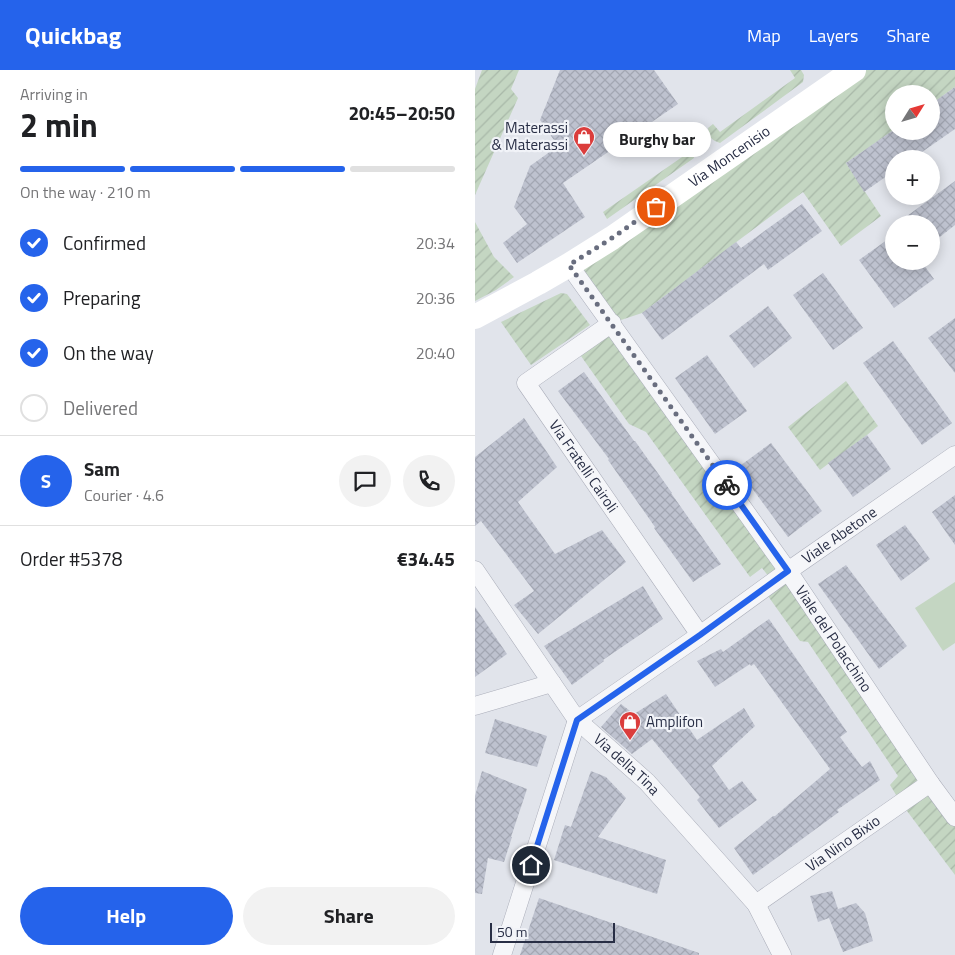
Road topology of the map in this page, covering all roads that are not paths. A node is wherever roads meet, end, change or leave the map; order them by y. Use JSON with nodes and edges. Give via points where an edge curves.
{"nodes":[{"id":1,"x":853,"y":70,"type":"edge"},
{"id":2,"x":569,"y":265,"type":"junction"},
{"id":3,"x":475,"y":317,"type":"edge"},
{"id":4,"x":612,"y":324,"type":"junction"},
{"id":5,"x":955,"y":455,"type":"edge"},
{"id":6,"x":475,"y":570,"type":"edge"},
{"id":7,"x":788,"y":571,"type":"junction"},
{"id":8,"x":700,"y":635,"type":"junction"},
{"id":9,"x":552,"y":683,"type":"junction"},
{"id":10,"x":475,"y":706,"type":"edge"},
{"id":11,"x":577,"y":720,"type":"junction"},
{"id":12,"x":931,"y":783,"type":"junction"},
{"id":13,"x":955,"y":817,"type":"edge"},
{"id":14,"x":756,"y":904,"type":"junction"},
{"id":15,"x":502,"y":955,"type":"edge"},
{"id":16,"x":782,"y":955,"type":"edge"}],
"edges":[{"from":1,"to":2,"type":"main road","name":"Via Moncenisio"},
{"from":2,"to":3,"type":"main road","name":"Via Moncenisio"},
{"from":2,"to":4,"type":"street","name":"Viale del Polacchino"},
{"from":4,"to":7,"type":"street","name":"Viale del Polacchino"},
{"from":4,"to":8,"type":"street","name":"Via Fratelli Cairoli","via":[[526,383]]},
{"from":5,"to":7,"type":"street","name":"Viale Abetone"},
{"from":6,"to":9,"type":"street","name":"Via della Tina"},
{"from":7,"to":8,"type":"street","name":"Viale Abetone"},
{"from":7,"to":12,"type":"street","name":"Viale del Polacchino"},
{"from":8,"to":11,"type":"street","name":"Viale Abetone"},
{"from":9,"to":10,"type":"street"},
{"from":9,"to":11,"type":"street","name":"Via della Tina"},
{"from":11,"to":14,"type":"street","name":"Via della Tina","via":[[647,782]]},
{"from":11,"to":15,"type":"street"},
{"from":12,"to":13,"type":"street","name":"Viale del Polacchino"},
{"from":12,"to":14,"type":"street","name":"Via Nino Bixio"},
{"from":14,"to":16,"type":"street","name":"Via della Tina"}]}
